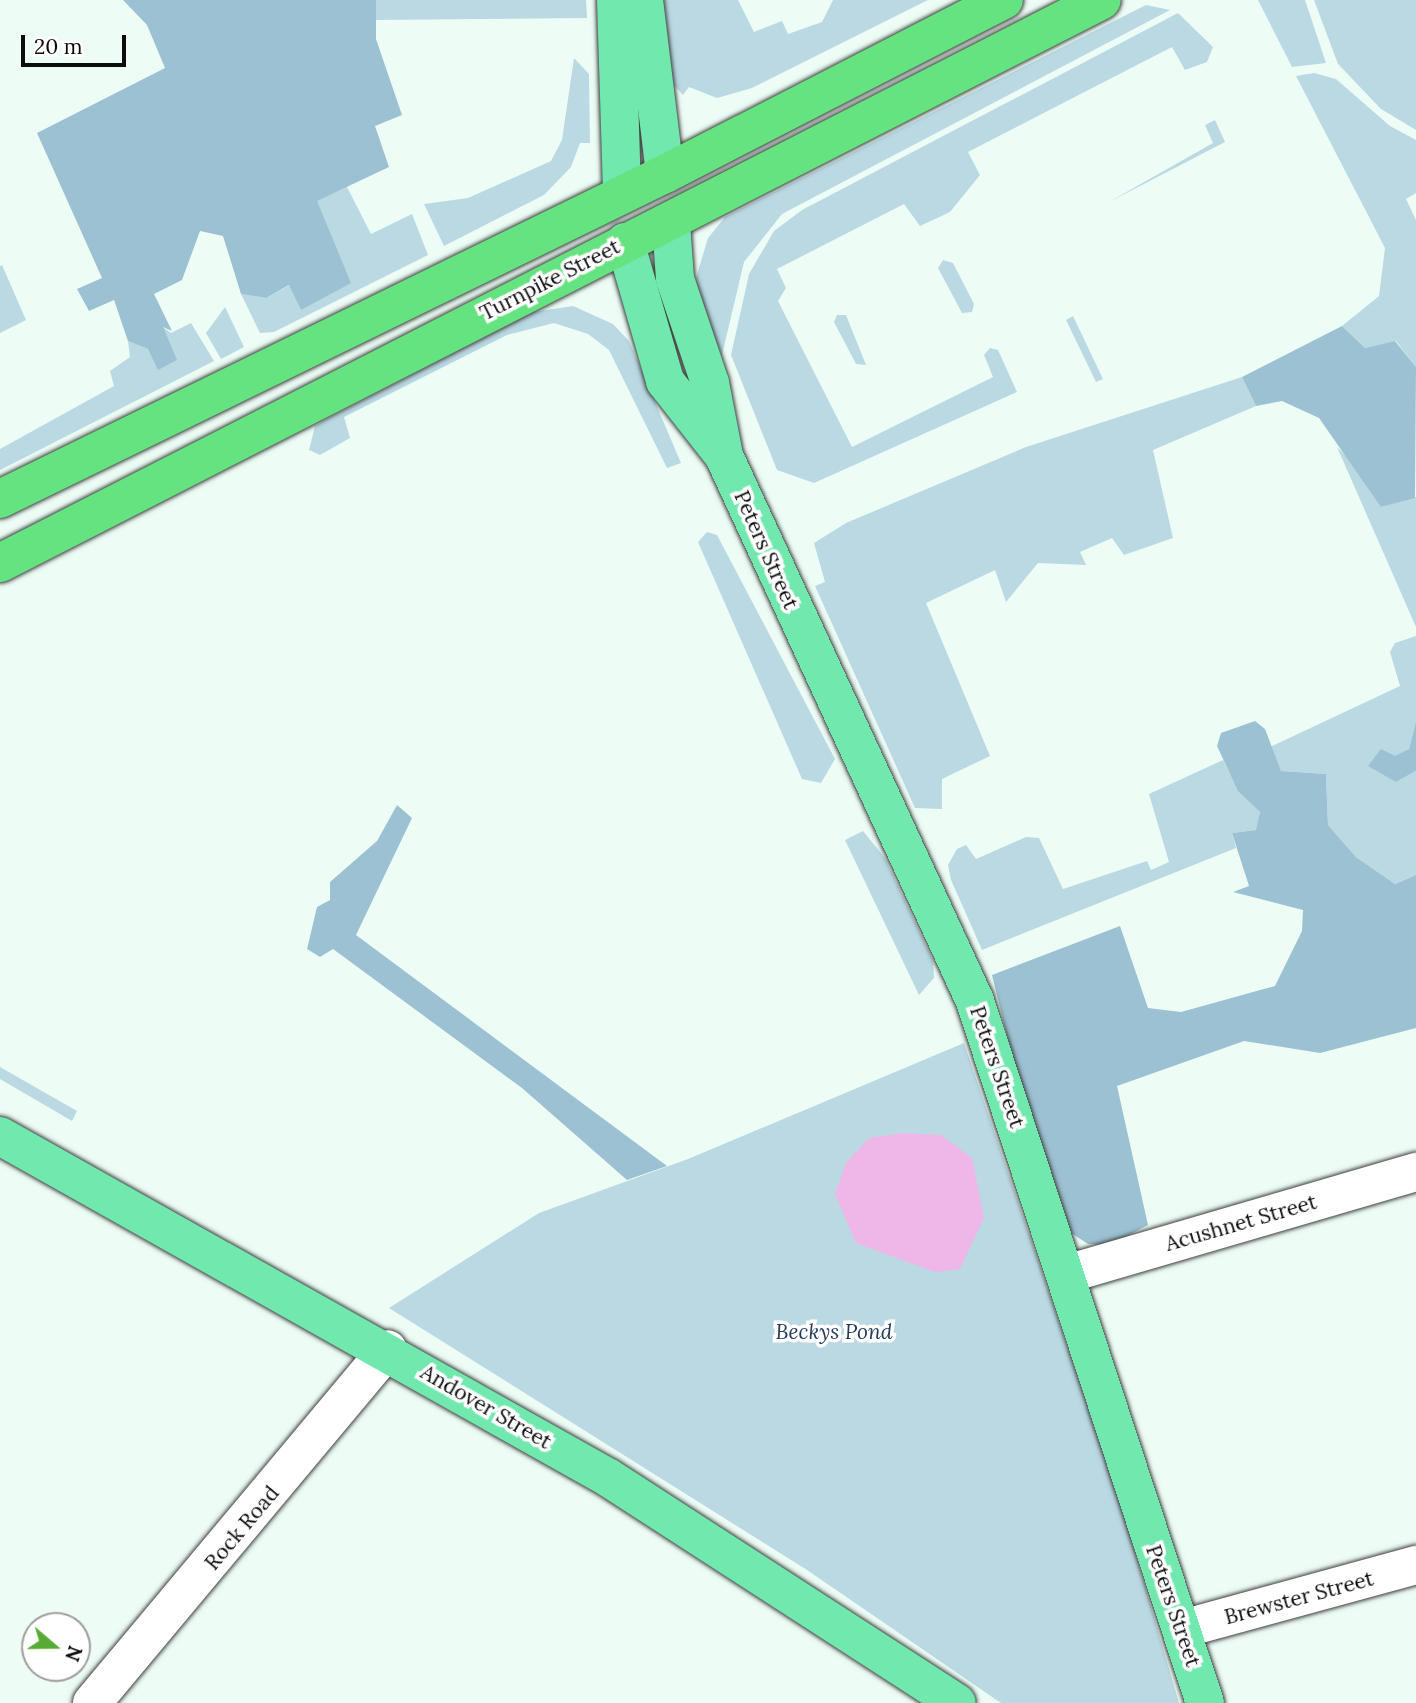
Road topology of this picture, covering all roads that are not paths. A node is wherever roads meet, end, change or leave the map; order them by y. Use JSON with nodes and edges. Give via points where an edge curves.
{"nodes":[{"id":1,"x":616,"y":0,"type":"edge"},
{"id":2,"x":644,"y":0,"type":"edge"},
{"id":3,"x":1004,"y":0,"type":"edge"},
{"id":4,"x":1102,"y":0,"type":"edge"},
{"id":5,"x":665,"y":174,"type":"junction"},
{"id":6,"x":622,"y":194,"type":"junction"},
{"id":7,"x":671,"y":223,"type":"junction"},
{"id":8,"x":625,"y":242,"type":"junction"},
{"id":9,"x":724,"y":456,"type":"junction"},
{"id":10,"x":0,"y":499,"type":"edge"},
{"id":11,"x":0,"y":562,"type":"edge"},
{"id":12,"x":0,"y":1136,"type":"edge"},
{"id":13,"x":1416,"y":1172,"type":"edge"},
{"id":14,"x":1066,"y":1274,"type":"junction"},
{"id":15,"x":388,"y":1349,"type":"junction"},
{"id":16,"x":1416,"y":1564,"type":"edge"},
{"id":17,"x":1182,"y":1629,"type":"junction"},
{"id":18,"x":92,"y":1703,"type":"edge"},
{"id":19,"x":957,"y":1703,"type":"edge"},
{"id":20,"x":1205,"y":1703,"type":"edge"}],
"edges":[{"from":1,"to":6,"type":"main road"},
{"from":2,"to":5,"type":"main road"},
{"from":3,"to":5,"type":"highway"},
{"from":4,"to":7,"type":"highway","name":"Turnpike Street"},
{"from":5,"to":6,"type":"highway"},
{"from":5,"to":7,"type":"highway"},
{"from":6,"to":8,"type":"highway"},
{"from":6,"to":10,"type":"highway"},
{"from":7,"to":8,"type":"highway","name":"Turnpike Street"},
{"from":7,"to":9,"type":"main road","name":"Peters Street","via":[[675,279],[710,383]]},
{"from":8,"to":9,"type":"main road","name":"Peters Street","via":[[665,381]]},
{"from":8,"to":11,"type":"highway","name":"Turnpike Street"},
{"from":9,"to":14,"type":"main road","name":"Peters Street","via":[[975,1001]]},
{"from":12,"to":15,"type":"main road","name":"Andover Street"},
{"from":13,"to":14,"type":"street","name":"Acushnet Street"},
{"from":14,"to":17,"type":"main road","name":"Peters Street"},
{"from":15,"to":18,"type":"street","name":"Rock Road"},
{"from":15,"to":19,"type":"main road","name":"Andover Street","via":[[737,1555]]},
{"from":16,"to":17,"type":"street","name":"Brewster Street"},
{"from":17,"to":20,"type":"main road","name":"Peters Street"}]}
